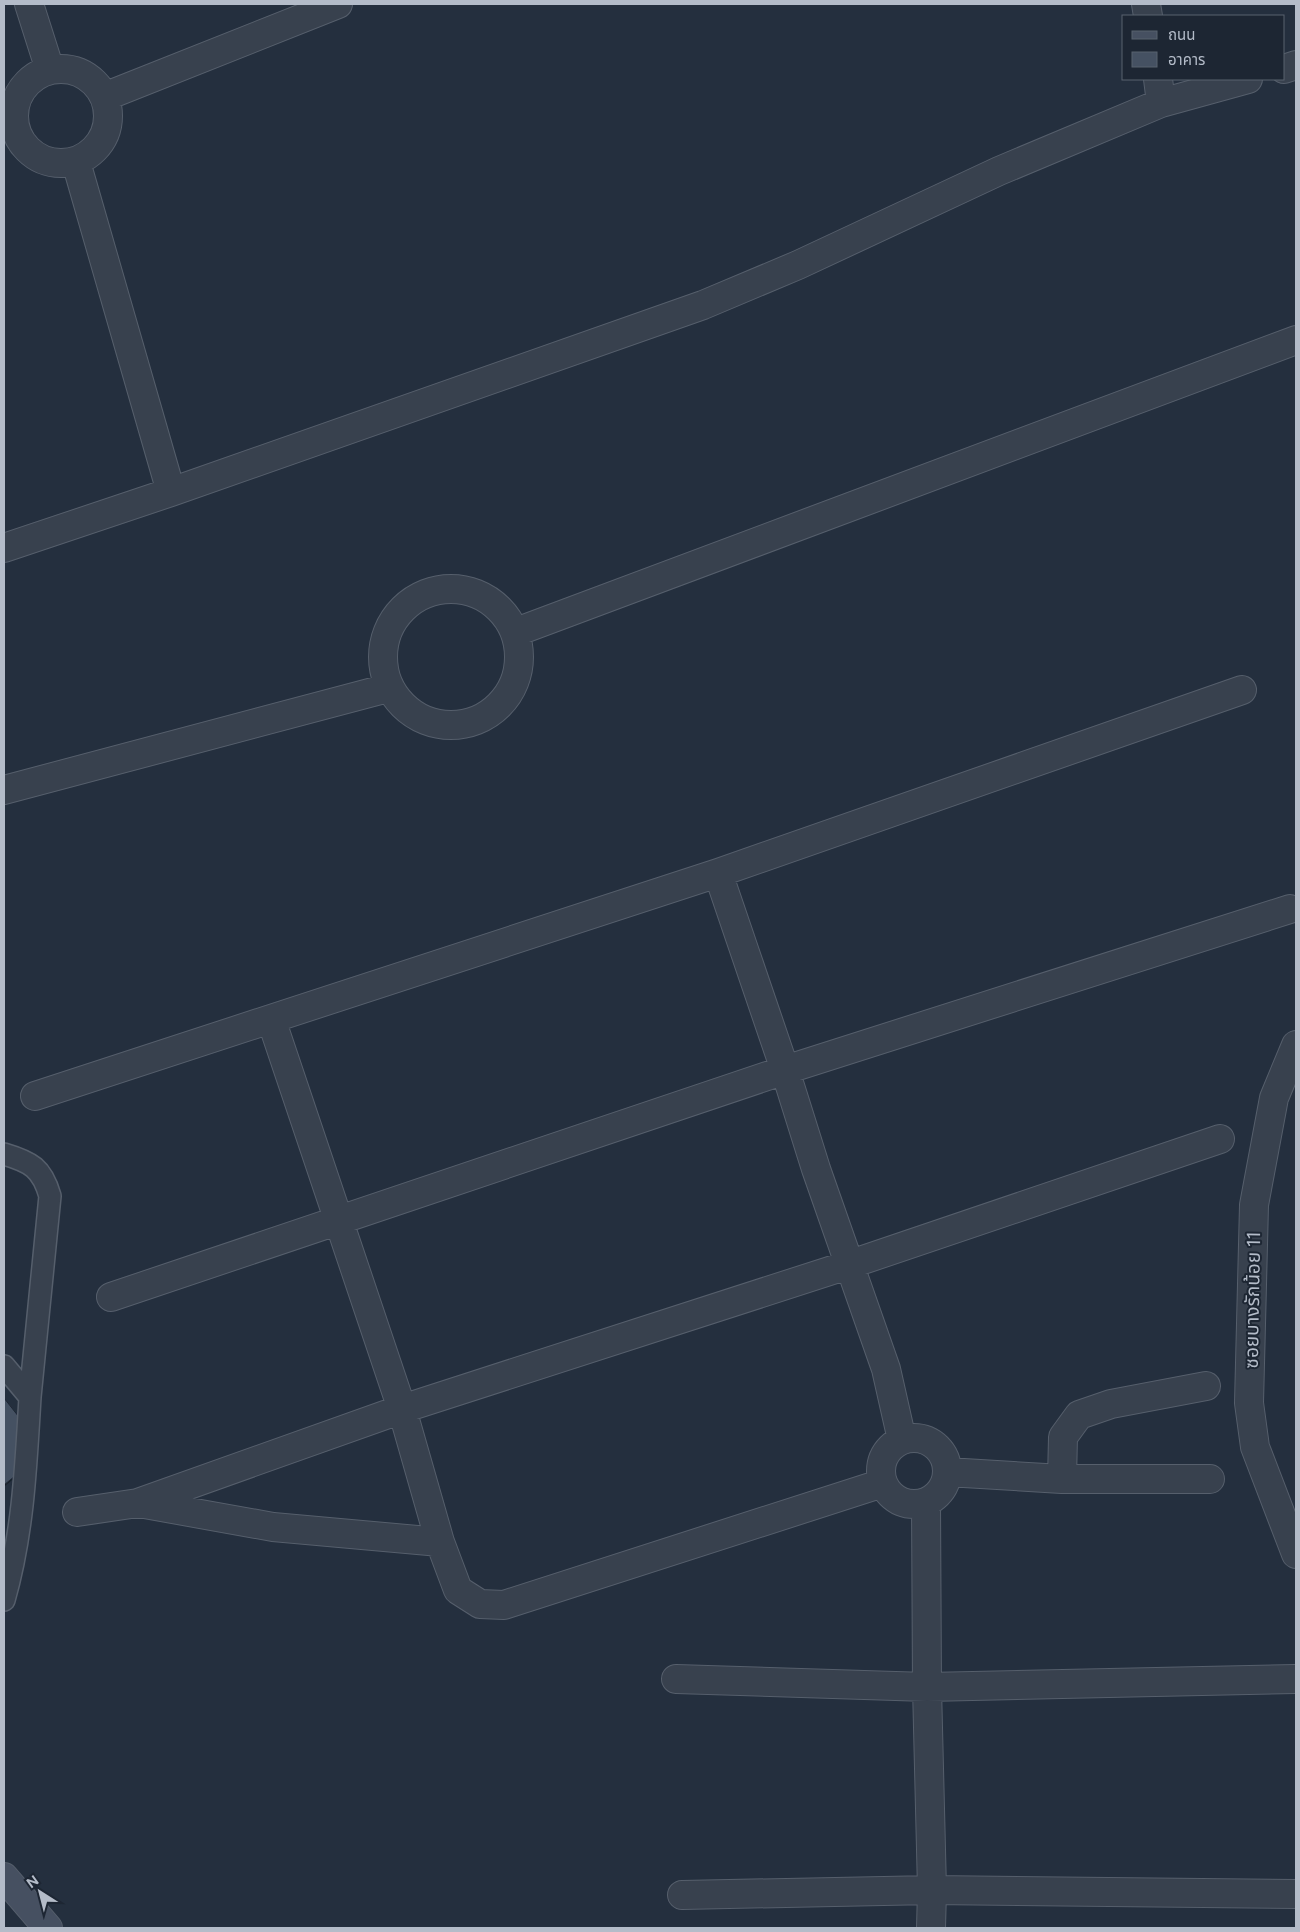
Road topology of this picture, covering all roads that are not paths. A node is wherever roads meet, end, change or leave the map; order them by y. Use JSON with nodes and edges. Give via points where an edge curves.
{"nodes":[{"id":1,"x":29,"y":4,"type":"edge"},
{"id":2,"x":338,"y":4,"type":"edge"},
{"id":3,"x":50,"y":70,"type":"junction"},
{"id":4,"x":1241,"y":80,"type":"edge"},
{"id":5,"x":1159,"y":91,"type":"edge"},
{"id":6,"x":104,"y":97,"type":"junction"},
{"id":7,"x":10,"y":137,"type":"edge"},
{"id":8,"x":76,"y":162,"type":"junction"},
{"id":9,"x":1296,"y":340,"type":"edge"},
{"id":10,"x":171,"y":492,"type":"junction"},
{"id":11,"x":4,"y":548,"type":"edge"},
{"id":12,"x":516,"y":632,"type":"junction"},
{"id":13,"x":388,"y":688,"type":"junction"},
{"id":14,"x":1242,"y":690,"type":"dead end"},
{"id":15,"x":4,"y":790,"type":"edge"},
{"id":16,"x":718,"y":873,"type":"junction"},
{"id":17,"x":1290,"y":909,"type":"dead end"},
{"id":18,"x":271,"y":1019,"type":"junction"},
{"id":19,"x":1296,"y":1045,"type":"edge"},
{"id":20,"x":785,"y":1070,"type":"junction"},
{"id":21,"x":35,"y":1096,"type":"dead end"},
{"id":22,"x":1220,"y":1139,"type":"dead end"},
{"id":23,"x":4,"y":1154,"type":"edge"},
{"id":24,"x":339,"y":1221,"type":"junction"},
{"id":25,"x":848,"y":1264,"type":"junction"},
{"id":26,"x":111,"y":1297,"type":"dead end"},
{"id":27,"x":4,"y":1366,"type":"edge"},
{"id":28,"x":1206,"y":1386,"type":"dead end"},
{"id":29,"x":30,"y":1397,"type":"junction"},
{"id":30,"x":402,"y":1410,"type":"junction"},
{"id":31,"x":902,"y":1440,"type":"junction"},
{"id":32,"x":947,"y":1472,"type":"junction"},
{"id":33,"x":1062,"y":1479,"type":"junction"},
{"id":34,"x":1210,"y":1479,"type":"dead end"},
{"id":35,"x":883,"y":1483,"type":"junction"},
{"id":36,"x":24,"y":1488,"type":"junction"},
{"id":37,"x":926,"y":1502,"type":"junction"},
{"id":38,"x":138,"y":1503,"type":"junction"},
{"id":39,"x":4,"y":1504,"type":"edge"},
{"id":40,"x":77,"y":1512,"type":"dead end"},
{"id":41,"x":440,"y":1542,"type":"junction"},
{"id":42,"x":1296,"y":1554,"type":"edge"},
{"id":43,"x":4,"y":1600,"type":"edge"},
{"id":44,"x":676,"y":1679,"type":"dead end"},
{"id":45,"x":1295,"y":1679,"type":"edge"},
{"id":46,"x":927,"y":1687,"type":"junction"},
{"id":47,"x":4,"y":1877,"type":"edge"},
{"id":48,"x":932,"y":1890,"type":"junction"},
{"id":49,"x":682,"y":1894,"type":"dead end"},
{"id":50,"x":1296,"y":1894,"type":"edge"},
{"id":51,"x":48,"y":1928,"type":"edge"},
{"id":52,"x":931,"y":1928,"type":"edge"}],
"edges":[{"from":1,"to":3,"type":"street"},
{"from":2,"to":6,"type":"street"},
{"from":3,"to":6,"type":"street","via":[[76,71],[97,86]]},
{"from":3,"to":7,"type":"street","via":[[29,82],[15,103]]},
{"from":4,"to":5,"type":"street"},
{"from":5,"to":10,"type":"street","via":[[999,171],[704,305]]},
{"from":6,"to":8,"type":"street","via":[[108,112],[107,128],[101,142]]},
{"from":7,"to":8,"type":"street","via":[[41,159],[58,164]]},
{"from":8,"to":10,"type":"street"},
{"from":9,"to":12,"type":"street"},
{"from":10,"to":11,"type":"street"},
{"from":12,"to":13,"type":"street","via":[[519,667],[505,698],[478,720],[444,726],[412,714]]},
{"from":12,"to":13,"type":"street","via":[[494,602],[460,587],[423,593],[394,616],[384,643],[381,652]]},
{"from":13,"to":15,"type":"street"},
{"from":14,"to":16,"type":"street"},
{"from":16,"to":18,"type":"street"},
{"from":16,"to":20,"type":"street"},
{"from":17,"to":20,"type":"street"},
{"from":18,"to":21,"type":"street"},
{"from":18,"to":24,"type":"street"},
{"from":19,"to":42,"type":"street","name":"ซอยบางรักน้อย 11","via":[[1274,1098],[1254,1205],[1249,1403],[1255,1447]]},
{"from":20,"to":24,"type":"street"},
{"from":20,"to":25,"type":"street"},
{"from":22,"to":25,"type":"street"},
{"from":23,"to":29,"type":"lane","via":[[39,1170],[50,1196]]},
{"from":24,"to":26,"type":"street"},
{"from":24,"to":30,"type":"street"},
{"from":25,"to":30,"type":"street"},
{"from":25,"to":31,"type":"street","via":[[886,1369]]},
{"from":27,"to":29,"type":"lane"},
{"from":28,"to":33,"type":"street","via":[[1111,1404],[1079,1415],[1062,1437]]},
{"from":29,"to":36,"type":"lane"},
{"from":30,"to":38,"type":"street"},
{"from":30,"to":41,"type":"street"},
{"from":31,"to":32,"type":"street","via":[[915,1438],[938,1448]]},
{"from":31,"to":35,"type":"street","via":[[883,1458]]},
{"from":32,"to":33,"type":"street"},
{"from":32,"to":37,"type":"street","via":[[944,1485],[936,1496]]},
{"from":33,"to":34,"type":"street"},
{"from":35,"to":37,"type":"street","via":[[890,1495],[900,1502],[913,1505]]},
{"from":35,"to":41,"type":"street","via":[[504,1604],[480,1604],[458,1590]]},
{"from":36,"to":39,"type":"lane"},
{"from":36,"to":43,"type":"lane","via":[[14,1564]]},
{"from":37,"to":46,"type":"street"},
{"from":38,"to":40,"type":"street"},
{"from":38,"to":41,"type":"street","via":[[273,1527]]},
{"from":44,"to":46,"type":"street"},
{"from":45,"to":46,"type":"street"},
{"from":46,"to":48,"type":"street"},
{"from":47,"to":51,"type":"main road"},
{"from":48,"to":49,"type":"street"},
{"from":48,"to":50,"type":"street"},
{"from":48,"to":52,"type":"street"}]}
